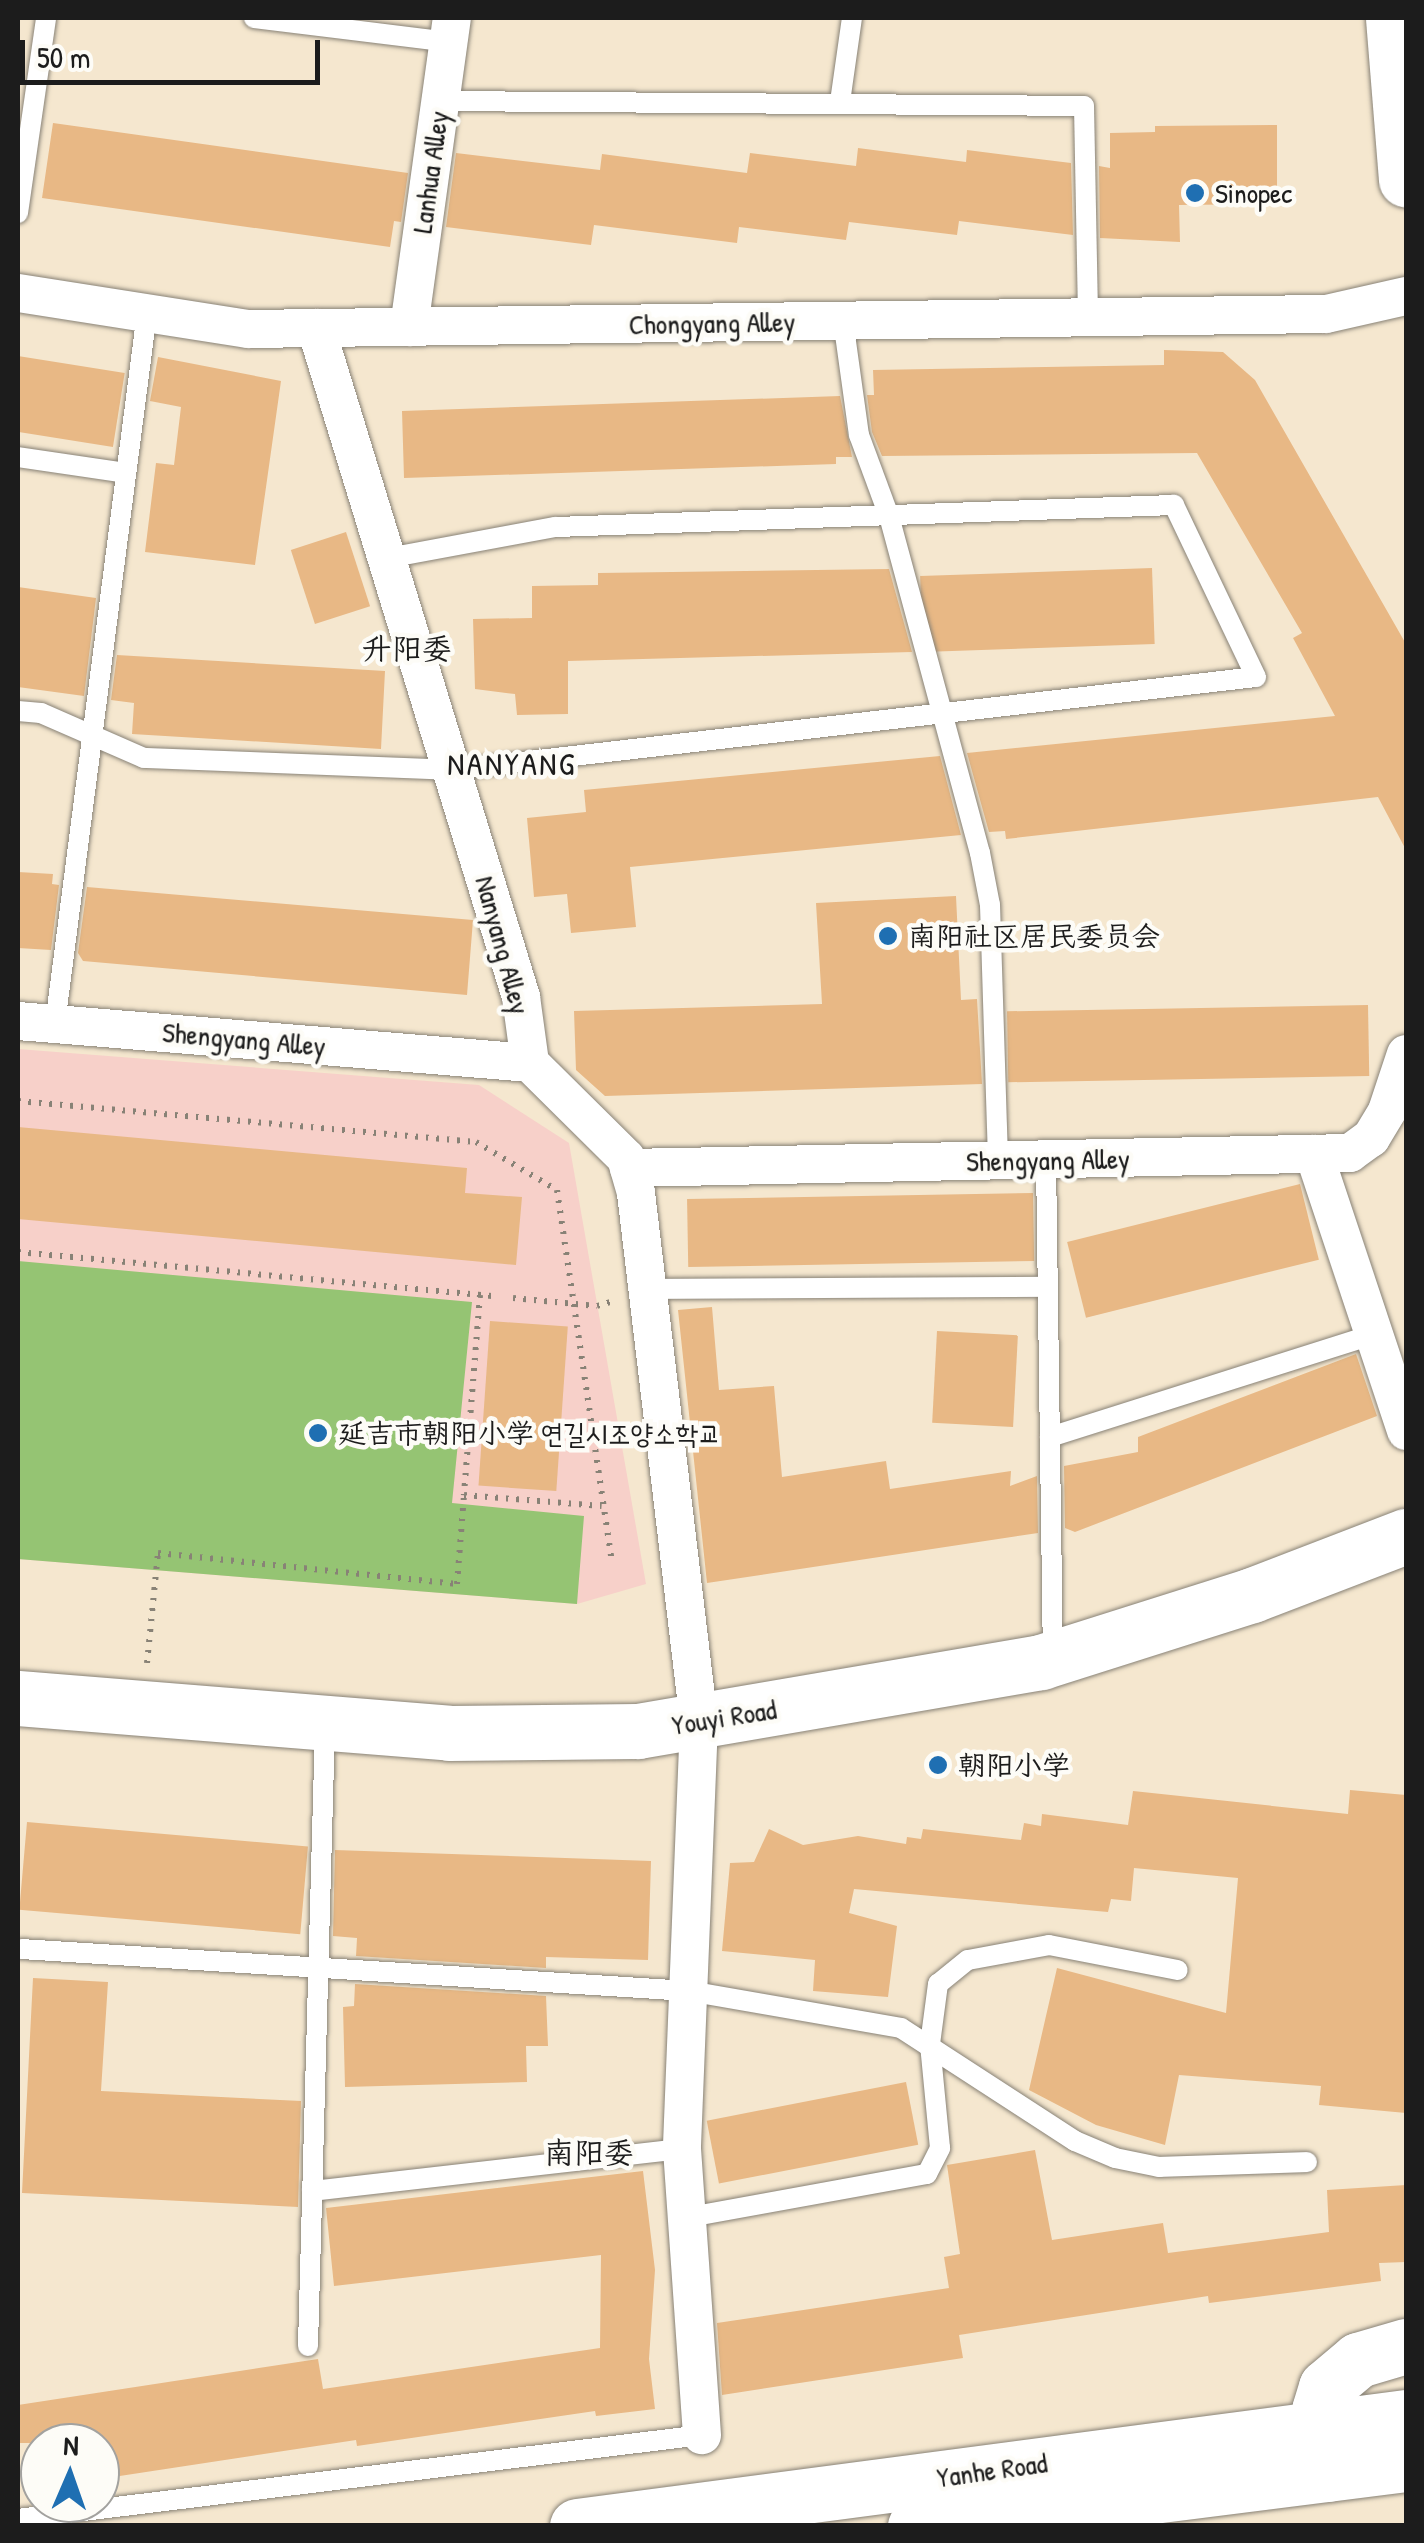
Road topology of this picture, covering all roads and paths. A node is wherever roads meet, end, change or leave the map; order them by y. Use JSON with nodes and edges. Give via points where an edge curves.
{"nodes":[{"id":1,"x":46,"y":18,"type":"edge"},
{"id":2,"x":254,"y":18,"type":"edge"},
{"id":3,"x":852,"y":18,"type":"edge"},
{"id":4,"x":1393,"y":18,"type":"edge"},
{"id":5,"x":450,"y":30,"type":"edge"},
{"id":6,"x":440,"y":101,"type":"junction"},
{"id":7,"x":840,"y":102,"type":"junction"},
{"id":8,"x":1406,"y":179,"type":"edge"},
{"id":9,"x":18,"y":213,"type":"edge"},
{"id":10,"x":18,"y":292,"type":"edge"},
{"id":11,"x":1406,"y":296,"type":"edge"},
{"id":12,"x":147,"y":313,"type":"junction"},
{"id":13,"x":1088,"y":317,"type":"junction"},
{"id":14,"x":843,"y":320,"type":"junction"},
{"id":15,"x":408,"y":327,"type":"junction"},
{"id":16,"x":316,"y":328,"type":"junction"},
{"id":17,"x":18,"y":457,"type":"edge"},
{"id":18,"x":126,"y":473,"type":"junction"},
{"id":19,"x":888,"y":516,"type":"junction"},
{"id":20,"x":387,"y":558,"type":"junction"},
{"id":21,"x":18,"y":710,"type":"edge"},
{"id":22,"x":940,"y":712,"type":"junction"},
{"id":23,"x":91,"y":736,"type":"junction"},
{"id":24,"x":452,"y":770,"type":"junction"},
{"id":25,"x":18,"y":1021,"type":"edge"},
{"id":26,"x":55,"y":1024,"type":"junction"},
{"id":27,"x":1406,"y":1054,"type":"edge"},
{"id":28,"x":530,"y":1063,"type":"junction"},
{"id":29,"x":18,"y":1101,"type":"edge"},
{"id":30,"x":1314,"y":1154,"type":"junction"},
{"id":31,"x":1046,"y":1160,"type":"junction"},
{"id":32,"x":998,"y":1161,"type":"junction"},
{"id":33,"x":629,"y":1168,"type":"junction"},
{"id":34,"x":18,"y":1252,"type":"edge"},
{"id":35,"x":1048,"y":1287,"type":"junction"},
{"id":36,"x":647,"y":1289,"type":"junction"},
{"id":37,"x":480,"y":1295,"type":"junction"},
{"id":38,"x":492,"y":1296,"type":"dead end"},
{"id":39,"x":513,"y":1298,"type":"dead end"},
{"id":40,"x":574,"y":1304,"type":"junction"},
{"id":41,"x":1374,"y":1334,"type":"junction"},
{"id":42,"x":1406,"y":1432,"type":"edge"},
{"id":43,"x":1050,"y":1437,"type":"junction"},
{"id":44,"x":464,"y":1495,"type":"junction"},
{"id":45,"x":602,"y":1506,"type":"junction"},
{"id":46,"x":1406,"y":1536,"type":"edge"},
{"id":47,"x":612,"y":1560,"type":"dead end"},
{"id":48,"x":1053,"y":1657,"type":"junction"},
{"id":49,"x":18,"y":1698,"type":"edge"},
{"id":50,"x":142,"y":1709,"type":"junction"},
{"id":51,"x":699,"y":1722,"type":"junction"},
{"id":52,"x":325,"y":1725,"type":"junction"},
{"id":53,"x":21,"y":1948,"type":"dead end"},
{"id":54,"x":1178,"y":1970,"type":"dead end"},
{"id":55,"x":318,"y":1972,"type":"junction"},
{"id":56,"x":689,"y":1990,"type":"junction"},
{"id":57,"x":930,"y":2044,"type":"junction"},
{"id":58,"x":682,"y":2149,"type":"junction"},
{"id":59,"x":1307,"y":2162,"type":"dead end"},
{"id":60,"x":312,"y":2192,"type":"junction"},
{"id":61,"x":684,"y":2218,"type":"junction"},
{"id":62,"x":308,"y":2346,"type":"dead end"},
{"id":63,"x":1406,"y":2346,"type":"edge"},
{"id":64,"x":1406,"y":2416,"type":"edge"},
{"id":65,"x":702,"y":2435,"type":"joint"},
{"id":66,"x":1324,"y":2450,"type":"junction"},
{"id":67,"x":1406,"y":2464,"type":"edge"},
{"id":68,"x":18,"y":2519,"type":"edge"},
{"id":69,"x":577,"y":2526,"type":"edge"},
{"id":70,"x":914,"y":2526,"type":"edge"}],
"edges":[{"from":1,"to":9,"type":"lane"},
{"from":2,"to":5,"type":"lane"},
{"from":3,"to":7,"type":"lane"},
{"from":4,"to":8,"type":"main road"},
{"from":5,"to":6,"type":"street","name":"Lanhua Alley"},
{"from":6,"to":7,"type":"lane"},
{"from":6,"to":15,"type":"street","name":"Lanhua Alley"},
{"from":7,"to":13,"type":"lane","via":[[1084,106]]},
{"from":10,"to":12,"type":"street","name":"Chongyang Alley"},
{"from":11,"to":13,"type":"street","name":"Chongyang Alley","via":[[1326,314]]},
{"from":12,"to":16,"type":"street","name":"Chongyang Alley","via":[[248,328]]},
{"from":12,"to":18,"type":"lane"},
{"from":13,"to":14,"type":"street","name":"Chongyang Alley"},
{"from":14,"to":15,"type":"street","name":"Chongyang Alley"},
{"from":14,"to":19,"type":"lane","via":[[858,435]]},
{"from":15,"to":16,"type":"street","name":"Chongyang Alley"},
{"from":16,"to":20,"type":"street","name":"Nanyang Alley"},
{"from":17,"to":18,"type":"lane"},
{"from":18,"to":23,"type":"lane"},
{"from":19,"to":20,"type":"lane","via":[[555,527]]},
{"from":19,"to":22,"type":"lane"},
{"from":19,"to":22,"type":"lane","via":[[1174,505],[1256,677]]},
{"from":20,"to":24,"type":"street","name":"Nanyang Alley"},
{"from":21,"to":23,"type":"lane"},
{"from":22,"to":24,"type":"lane"},
{"from":22,"to":32,"type":"lane","via":[[990,905]]},
{"from":23,"to":24,"type":"lane","via":[[166,760]]},
{"from":23,"to":26,"type":"lane"},
{"from":24,"to":28,"type":"street","name":"Nanyang Alley","via":[[521,998]]},
{"from":25,"to":26,"type":"street","name":"Shengyang Alley"},
{"from":26,"to":28,"type":"street","name":"Shengyang Alley"},
{"from":27,"to":30,"type":"street","name":"Shengyang Alley","via":[[1371,1138],[1350,1153]]},
{"from":28,"to":33,"type":"street"},
{"from":29,"to":40,"type":"path","via":[[476,1142],[557,1190]]},
{"from":30,"to":31,"type":"street","name":"Shengyang Alley"},
{"from":30,"to":41,"type":"street"},
{"from":31,"to":32,"type":"street","name":"Shengyang Alley"},
{"from":31,"to":35,"type":"lane"},
{"from":32,"to":33,"type":"street","name":"Shengyang Alley"},
{"from":33,"to":36,"type":"street"},
{"from":34,"to":37,"type":"path"},
{"from":35,"to":36,"type":"lane"},
{"from":35,"to":43,"type":"lane"},
{"from":36,"to":40,"type":"path","via":[[597,1306]]},
{"from":36,"to":51,"type":"street"},
{"from":37,"to":38,"type":"path"},
{"from":37,"to":44,"type":"path"},
{"from":39,"to":40,"type":"path"},
{"from":40,"to":45,"type":"path"},
{"from":41,"to":42,"type":"street"},
{"from":41,"to":43,"type":"lane"},
{"from":43,"to":48,"type":"lane"},
{"from":44,"to":45,"type":"path"},
{"from":44,"to":50,"type":"path","via":[[457,1584],[158,1554]]},
{"from":45,"to":47,"type":"path"},
{"from":46,"to":48,"type":"main road","name":"Youyi Road","via":[[1188,1617]]},
{"from":48,"to":51,"type":"main road","name":"Youyi Road"},
{"from":49,"to":50,"type":"main road","name":"Youyi Road"},
{"from":50,"to":52,"type":"main road","name":"Youyi Road"},
{"from":51,"to":52,"type":"main road","name":"Youyi Road","via":[[572,1736]]},
{"from":51,"to":56,"type":"street"},
{"from":52,"to":55,"type":"lane"},
{"from":53,"to":55,"type":"lane"},
{"from":54,"to":57,"type":"lane","via":[[1050,1944],[968,1960],[938,1984]]},
{"from":55,"to":56,"type":"lane"},
{"from":55,"to":60,"type":"lane"},
{"from":56,"to":57,"type":"lane","via":[[901,2028]]},
{"from":56,"to":58,"type":"street"},
{"from":57,"to":59,"type":"lane","via":[[1075,2141],[1114,2158],[1159,2167]]},
{"from":57,"to":61,"type":"lane","via":[[940,2148],[927,2174]]},
{"from":58,"to":60,"type":"lane"},
{"from":58,"to":61,"type":"street"},
{"from":60,"to":62,"type":"lane"},
{"from":61,"to":65,"type":"street"},
{"from":63,"to":66,"type":"main road","via":[[1358,2360],[1337,2376],[1320,2398]]},
{"from":64,"to":66,"type":"main road","name":"Yanhe Road"},
{"from":65,"to":68,"type":"lane"},
{"from":66,"to":67,"type":"main road","name":"Yanhe Road"},
{"from":66,"to":69,"type":"main road","name":"Yanhe Road"},
{"from":66,"to":70,"type":"main road","name":"Yanhe Road"}]}
